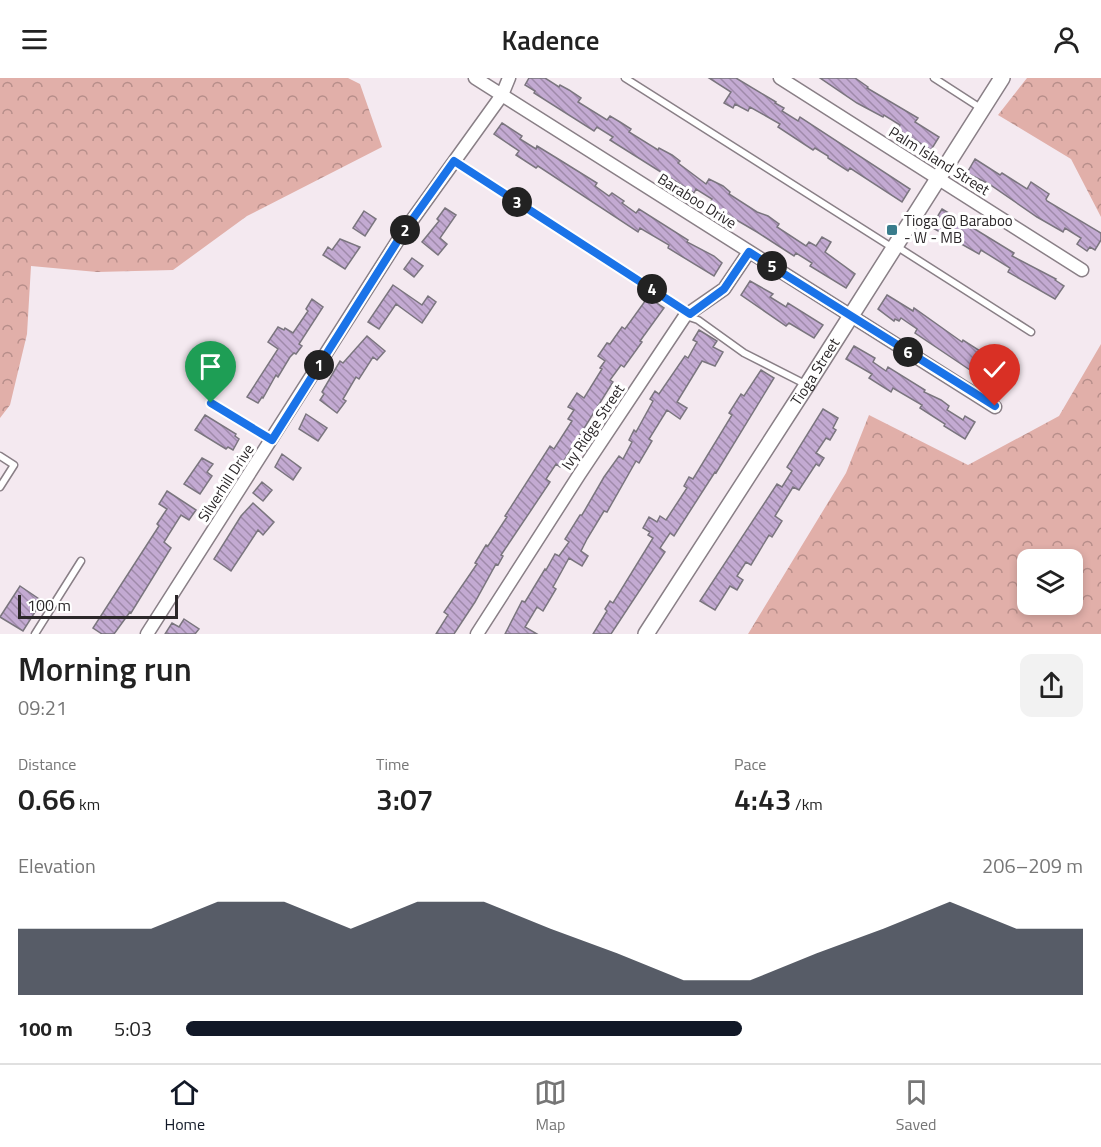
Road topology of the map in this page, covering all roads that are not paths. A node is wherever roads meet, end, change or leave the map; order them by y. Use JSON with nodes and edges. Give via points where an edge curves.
{"nodes":[{"id":1,"x":475,"y":78,"type":"edge"},
{"id":2,"x":509,"y":78,"type":"edge"},
{"id":3,"x":625,"y":78,"type":"edge"},
{"id":4,"x":780,"y":78,"type":"edge"},
{"id":5,"x":934,"y":78,"type":"edge"},
{"id":6,"x":1002,"y":78,"type":"edge"},
{"id":7,"x":502,"y":95,"type":"junction"},
{"id":8,"x":982,"y":110,"type":"junction"},
{"id":9,"x":454,"y":161,"type":"junction"},
{"id":10,"x":939,"y":179,"type":"junction"},
{"id":11,"x":895,"y":247,"type":"junction"},
{"id":12,"x":749,"y":252,"type":"junction"},
{"id":13,"x":1082,"y":270,"type":"dead end"},
{"id":14,"x":687,"y":315,"type":"junction"},
{"id":15,"x":850,"y":316,"type":"junction"},
{"id":16,"x":1031,"y":332,"type":"dead end"},
{"id":17,"x":807,"y":386,"type":"junction"},
{"id":18,"x":211,"y":403,"type":"dead end"},
{"id":19,"x":995,"y":406,"type":"dead end"},
{"id":20,"x":272,"y":440,"type":"junction"},
{"id":21,"x":0,"y":456,"type":"edge"},
{"id":22,"x":0,"y":487,"type":"edge"},
{"id":23,"x":81,"y":561,"type":"dead end"},
{"id":24,"x":35,"y":634,"type":"edge"},
{"id":25,"x":147,"y":634,"type":"edge"},
{"id":26,"x":477,"y":634,"type":"edge"},
{"id":27,"x":646,"y":634,"type":"edge"}],
"edges":[{"from":1,"to":7,"type":"street","name":"Baraboo Drive"},
{"from":2,"to":7,"type":"street","name":"Silverhill Drive"},
{"from":3,"to":11,"type":"lane"},
{"from":4,"to":10,"type":"street","name":"Palm Island Street"},
{"from":5,"to":8,"type":"lane"},
{"from":6,"to":8,"type":"street","name":"Tioga Street"},
{"from":7,"to":9,"type":"street","name":"Silverhill Drive"},
{"from":7,"to":12,"type":"street","name":"Baraboo Drive"},
{"from":8,"to":10,"type":"street","name":"Tioga Street"},
{"from":9,"to":14,"type":"lane"},
{"from":9,"to":20,"type":"street","name":"Silverhill Drive","via":[[402,234]]},
{"from":10,"to":11,"type":"street","name":"Tioga Street"},
{"from":10,"to":13,"type":"street","name":"Palm Island Street"},
{"from":11,"to":15,"type":"street","name":"Tioga Street"},
{"from":11,"to":16,"type":"lane"},
{"from":12,"to":14,"type":"street","name":"Ivy Ridge Street","via":[[724,289]]},
{"from":12,"to":15,"type":"street","name":"Baraboo Drive"},
{"from":14,"to":17,"type":"lane"},
{"from":14,"to":26,"type":"street","name":"Ivy Ridge Street"},
{"from":15,"to":17,"type":"street","name":"Tioga Street"},
{"from":15,"to":19,"type":"street","name":"Baraboo Drive"},
{"from":17,"to":27,"type":"street","name":"Tioga Street"},
{"from":18,"to":20,"type":"lane"},
{"from":20,"to":25,"type":"street","name":"Silverhill Drive"},
{"from":21,"to":22,"type":"lane","via":[[14,465]]},
{"from":23,"to":24,"type":"lane"}]}
